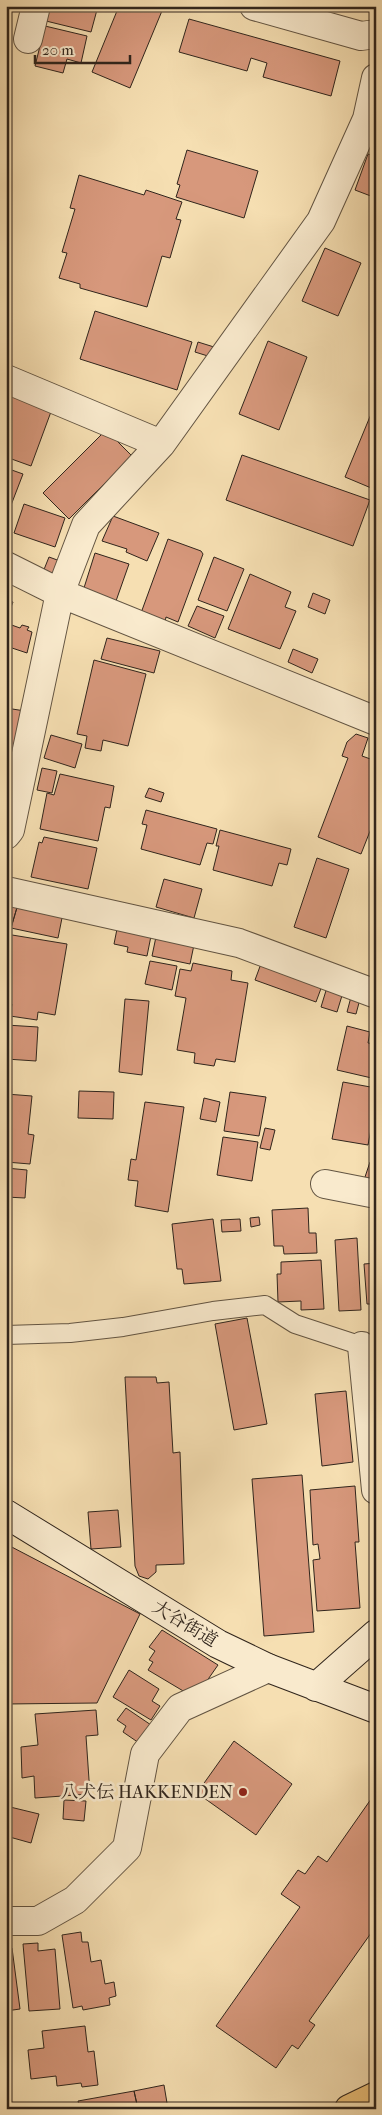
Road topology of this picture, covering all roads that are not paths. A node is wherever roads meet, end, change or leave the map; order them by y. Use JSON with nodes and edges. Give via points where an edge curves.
{"nodes":[{"id":1,"x":36,"y":6,"type":"edge"},
{"id":2,"x":254,"y":6,"type":"edge"},
{"id":3,"x":376,"y":34,"type":"edge"},
{"id":4,"x":28,"y":39,"type":"dead end"},
{"id":5,"x":376,"y":78,"type":"edge"},
{"id":6,"x":6,"y":379,"type":"edge"},
{"id":7,"x":161,"y":444,"type":"junction"},
{"id":8,"x":6,"y":566,"type":"edge"},
{"id":9,"x":60,"y":593,"type":"junction"},
{"id":10,"x":376,"y":721,"type":"edge"},
{"id":11,"x":6,"y":835,"type":"edge"},
{"id":12,"x":6,"y":891,"type":"edge"},
{"id":13,"x":376,"y":994,"type":"edge"},
{"id":14,"x":325,"y":1184,"type":"dead end"},
{"id":15,"x":376,"y":1194,"type":"edge"},
{"id":16,"x":6,"y":1335,"type":"edge"},
{"id":17,"x":369,"y":1347,"type":"edge"},
{"id":18,"x":376,"y":1490,"type":"edge"},
{"id":19,"x":6,"y":1514,"type":"edge"},
{"id":20,"x":376,"y":1634,"type":"edge"},
{"id":21,"x":268,"y":1668,"type":"junction"},
{"id":22,"x":316,"y":1687,"type":"junction"},
{"id":23,"x":376,"y":1709,"type":"edge"},
{"id":24,"x":6,"y":1921,"type":"edge"},
{"id":25,"x":376,"y":2096,"type":"edge"},
{"id":26,"x":349,"y":2109,"type":"edge"}],
"edges":[{"from":1,"to":4,"type":"street"},
{"from":2,"to":3,"type":"street","via":[[361,36]]},
{"from":5,"to":7,"type":"street","via":[[367,119],[321,221]]},
{"from":6,"to":7,"type":"street"},
{"from":7,"to":9,"type":"street","via":[[86,525]]},
{"from":8,"to":9,"type":"street"},
{"from":9,"to":10,"type":"street"},
{"from":9,"to":11,"type":"street","via":[[10,830]]},
{"from":12,"to":13,"type":"street","via":[[239,942]]},
{"from":14,"to":15,"type":"street"},
{"from":16,"to":17,"type":"lane","via":[[123,1327],[265,1305],[295,1324]]},
{"from":17,"to":18,"type":"street"},
{"from":19,"to":21,"type":"street","name":"大谷街道","via":[[218,1644]]},
{"from":20,"to":22,"type":"street"},
{"from":21,"to":22,"type":"street","name":"大谷街道"},
{"from":21,"to":24,"type":"street","via":[[180,1708],[145,1754],[128,1848],[75,1900],[38,1921]]},
{"from":22,"to":23,"type":"street","name":"大谷街道"},
{"from":25,"to":26,"type":"main road"}]}
